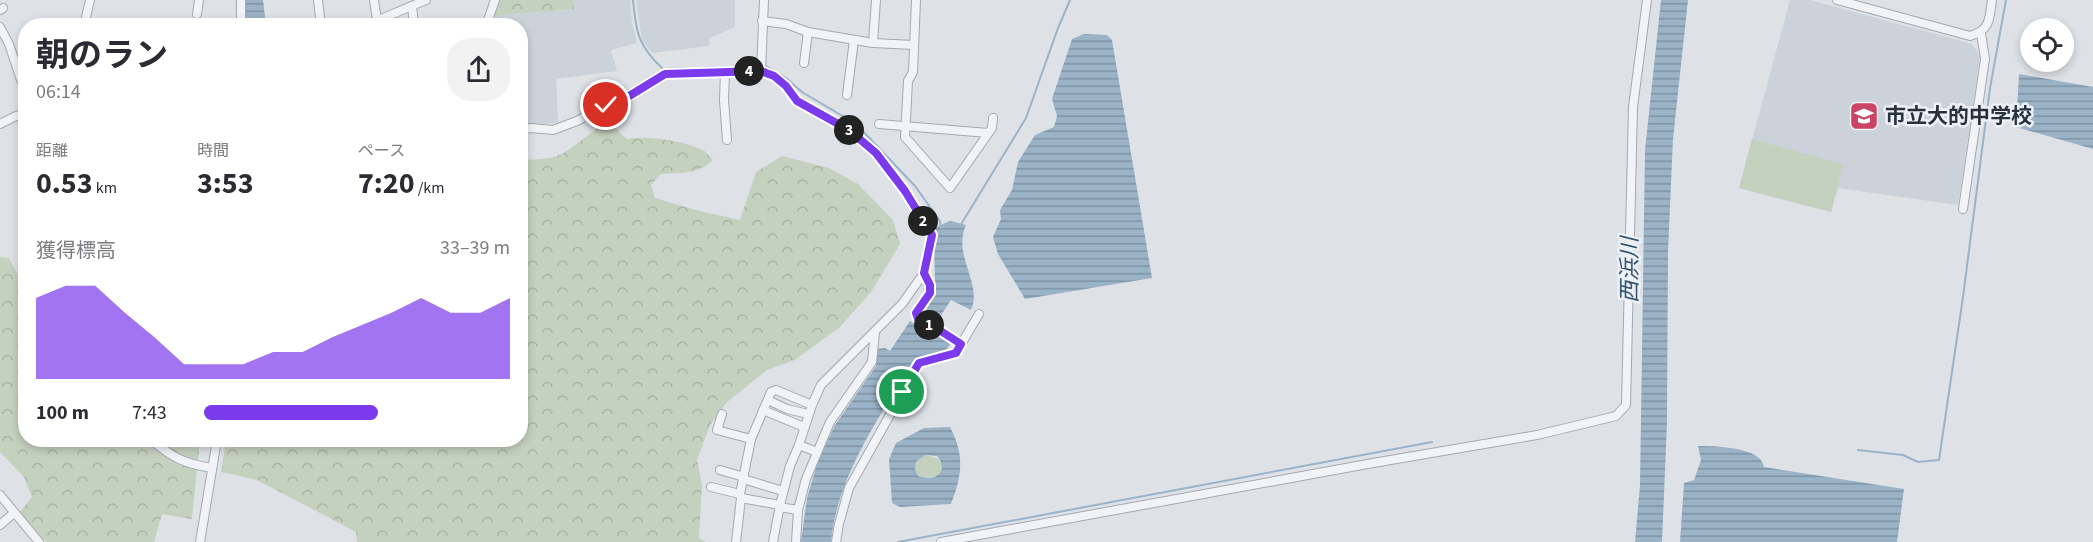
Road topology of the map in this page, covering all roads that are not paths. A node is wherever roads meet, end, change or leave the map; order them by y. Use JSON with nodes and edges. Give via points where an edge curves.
{"nodes":[{"id":1,"x":90,"y":0,"type":"edge"},
{"id":2,"x":199,"y":0,"type":"edge"},
{"id":3,"x":241,"y":0,"type":"edge"},
{"id":4,"x":318,"y":0,"type":"edge"},
{"id":5,"x":374,"y":0,"type":"edge"},
{"id":6,"x":402,"y":0,"type":"edge"},
{"id":7,"x":426,"y":0,"type":"edge"},
{"id":8,"x":495,"y":0,"type":"edge"},
{"id":9,"x":764,"y":0,"type":"edge"},
{"id":10,"x":876,"y":0,"type":"edge"},
{"id":11,"x":916,"y":0,"type":"edge"},
{"id":12,"x":1647,"y":0,"type":"edge"},
{"id":13,"x":1837,"y":0,"type":"edge"},
{"id":14,"x":1992,"y":0,"type":"edge"},
{"id":15,"x":407,"y":8,"type":"junction"},
{"id":16,"x":197,"y":14,"type":"dead end"},
{"id":17,"x":86,"y":18,"type":"edge"},
{"id":18,"x":241,"y":18,"type":"edge"},
{"id":19,"x":320,"y":18,"type":"edge"},
{"id":20,"x":376,"y":18,"type":"edge"},
{"id":21,"x":383,"y":18,"type":"edge"},
{"id":22,"x":411,"y":18,"type":"edge"},
{"id":23,"x":489,"y":18,"type":"edge"},
{"id":24,"x":762,"y":21,"type":"junction"},
{"id":25,"x":0,"y":27,"type":"edge"},
{"id":26,"x":808,"y":32,"type":"junction"},
{"id":27,"x":1981,"y":33,"type":"junction"},
{"id":28,"x":854,"y":40,"type":"junction"},
{"id":29,"x":873,"y":43,"type":"junction"},
{"id":30,"x":9,"y":44,"type":"junction"},
{"id":31,"x":914,"y":45,"type":"junction"},
{"id":32,"x":0,"y":48,"type":"edge"},
{"id":33,"x":804,"y":63,"type":"dead end"},
{"id":34,"x":18,"y":71,"type":"edge"},
{"id":35,"x":761,"y":71,"type":"junction"},
{"id":36,"x":725,"y":72,"type":"junction"},
{"id":37,"x":847,"y":95,"type":"dead end"},
{"id":38,"x":18,"y":117,"type":"edge"},
{"id":39,"x":993,"y":118,"type":"dead end"},
{"id":40,"x":0,"y":124,"type":"edge"},
{"id":41,"x":879,"y":124,"type":"dead end"},
{"id":42,"x":906,"y":125,"type":"junction"},
{"id":43,"x":528,"y":129,"type":"edge"},
{"id":44,"x":988,"y":133,"type":"junction"},
{"id":45,"x":728,"y":140,"type":"dead end"},
{"id":46,"x":1963,"y":209,"type":"dead end"},
{"id":47,"x":924,"y":273,"type":"junction"},
{"id":48,"x":979,"y":314,"type":"dead end"},
{"id":49,"x":875,"y":332,"type":"junction"},
{"id":50,"x":961,"y":344,"type":"junction"},
{"id":51,"x":768,"y":400,"type":"junction"},
{"id":52,"x":812,"y":405,"type":"junction"},
{"id":53,"x":763,"y":410,"type":"junction"},
{"id":54,"x":722,"y":414,"type":"dead end"},
{"id":55,"x":808,"y":414,"type":"junction"},
{"id":56,"x":804,"y":427,"type":"junction"},
{"id":57,"x":751,"y":440,"type":"junction"},
{"id":58,"x":799,"y":446,"type":"junction"},
{"id":59,"x":160,"y":447,"type":"edge"},
{"id":60,"x":216,"y":447,"type":"edge"},
{"id":61,"x":817,"y":452,"type":"junction"},
{"id":62,"x":212,"y":468,"type":"junction"},
{"id":63,"x":720,"y":470,"type":"dead end"},
{"id":64,"x":743,"y":478,"type":"junction"},
{"id":65,"x":711,"y":487,"type":"dead end"},
{"id":66,"x":783,"y":490,"type":"junction"},
{"id":67,"x":0,"y":495,"type":"edge"},
{"id":68,"x":740,"y":496,"type":"junction"},
{"id":69,"x":779,"y":506,"type":"junction"},
{"id":70,"x":798,"y":510,"type":"junction"},
{"id":71,"x":14,"y":513,"type":"junction"},
{"id":72,"x":0,"y":525,"type":"edge"},
{"id":73,"x":971,"y":539,"type":"edge"},
{"id":74,"x":39,"y":542,"type":"edge"},
{"id":75,"x":200,"y":542,"type":"edge"},
{"id":76,"x":736,"y":542,"type":"edge"},
{"id":77,"x":773,"y":542,"type":"edge"},
{"id":78,"x":796,"y":542,"type":"edge"},
{"id":79,"x":836,"y":542,"type":"edge"},
{"id":80,"x":941,"y":542,"type":"edge"}],
"edges":[{"from":1,"to":17,"type":"street"},
{"from":2,"to":16,"type":"street"},
{"from":3,"to":18,"type":"street"},
{"from":4,"to":19,"type":"street"},
{"from":5,"to":20,"type":"street"},
{"from":6,"to":15,"type":"street"},
{"from":7,"to":15,"type":"street"},
{"from":8,"to":23,"type":"street"},
{"from":9,"to":24,"type":"street"},
{"from":10,"to":29,"type":"street"},
{"from":11,"to":31,"type":"street"},
{"from":12,"to":73,"type":"street","via":[[1633,107],[1626,405],[1616,416],[1537,435]]},
{"from":13,"to":27,"type":"street","via":[[1970,36]]},
{"from":14,"to":27,"type":"street","via":[[1989,23]]},
{"from":15,"to":21,"type":"street"},
{"from":15,"to":22,"type":"street"},
{"from":24,"to":26,"type":"street"},
{"from":24,"to":35,"type":"street"},
{"from":25,"to":30,"type":"street"},
{"from":26,"to":28,"type":"street"},
{"from":26,"to":33,"type":"street"},
{"from":27,"to":46,"type":"street","via":[[1985,58]]},
{"from":28,"to":29,"type":"street"},
{"from":28,"to":37,"type":"street"},
{"from":29,"to":31,"type":"street"},
{"from":30,"to":32,"type":"street"},
{"from":30,"to":34,"type":"street"},
{"from":31,"to":42,"type":"street"},
{"from":35,"to":36,"type":"street"},
{"from":35,"to":47,"type":"street","via":[[774,76],[797,101],[849,130],[876,153],[932,235]]},
{"from":36,"to":43,"type":"street","via":[[665,74],[621,101],[577,121],[553,130]]},
{"from":36,"to":45,"type":"street"},
{"from":38,"to":40,"type":"street"},
{"from":39,"to":44,"type":"street"},
{"from":41,"to":42,"type":"street"},
{"from":42,"to":44,"type":"street"},
{"from":42,"to":44,"type":"street","via":[[905,137],[950,188]]},
{"from":47,"to":49,"type":"street"},
{"from":47,"to":50,"type":"street","via":[[930,293],[916,313],[919,321]]},
{"from":48,"to":50,"type":"street"},
{"from":49,"to":52,"type":"street","via":[[821,385]]},
{"from":49,"to":61,"type":"street","via":[[872,362],[830,422]]},
{"from":50,"to":79,"type":"street","via":[[956,353],[919,363],[849,488]]},
{"from":51,"to":52,"type":"street","via":[[771,392],[777,390]]},
{"from":51,"to":53,"type":"street"},
{"from":51,"to":55,"type":"street"},
{"from":52,"to":55,"type":"street"},
{"from":53,"to":56,"type":"street"},
{"from":53,"to":57,"type":"street"},
{"from":54,"to":57,"type":"street","via":[[717,430]]},
{"from":55,"to":56,"type":"street"},
{"from":56,"to":58,"type":"street"},
{"from":57,"to":64,"type":"street"},
{"from":58,"to":61,"type":"street"},
{"from":58,"to":66,"type":"street"},
{"from":59,"to":62,"type":"street","via":[[190,465]]},
{"from":60,"to":62,"type":"street"},
{"from":61,"to":70,"type":"street"},
{"from":62,"to":75,"type":"street"},
{"from":63,"to":64,"type":"street"},
{"from":64,"to":66,"type":"street"},
{"from":64,"to":68,"type":"street"},
{"from":65,"to":68,"type":"street"},
{"from":66,"to":69,"type":"street"},
{"from":67,"to":71,"type":"street"},
{"from":68,"to":69,"type":"street"},
{"from":68,"to":76,"type":"street"},
{"from":69,"to":70,"type":"street"},
{"from":69,"to":77,"type":"street"},
{"from":70,"to":78,"type":"street"},
{"from":71,"to":72,"type":"street"},
{"from":71,"to":74,"type":"street"},
{"from":73,"to":80,"type":"street"}]}
